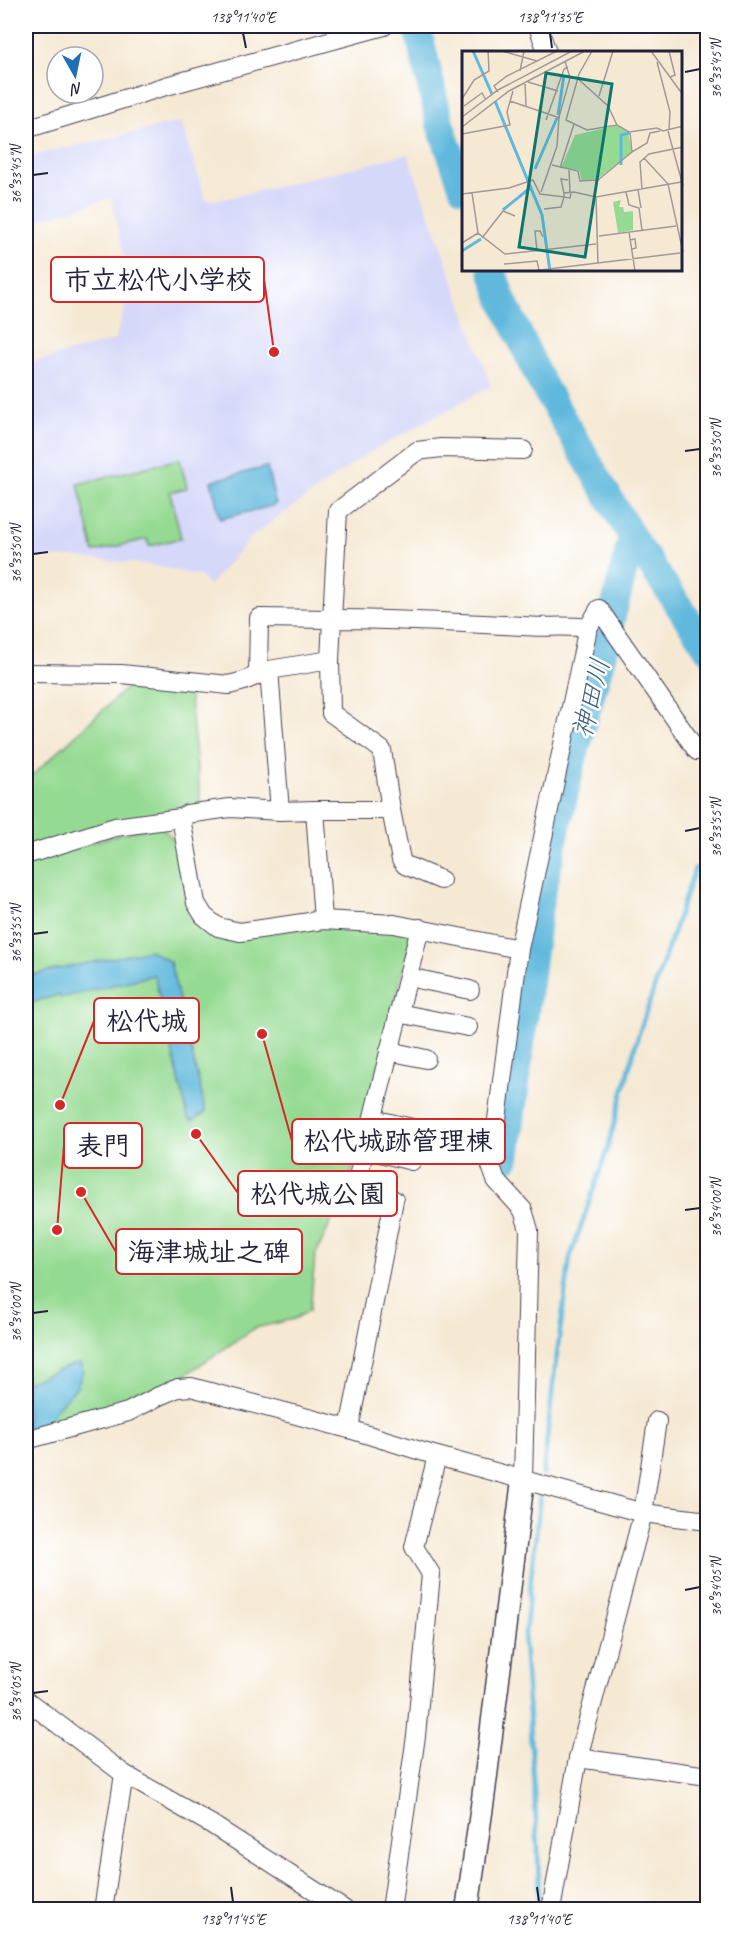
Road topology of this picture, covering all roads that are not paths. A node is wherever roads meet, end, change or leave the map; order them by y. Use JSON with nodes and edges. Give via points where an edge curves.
{"nodes":[{"id":1,"x":384,"y":26,"type":"edge"},
{"id":2,"x":538,"y":26,"type":"edge"},
{"id":3,"x":547,"y":51,"type":"edge"},
{"id":4,"x":26,"y":129,"type":"edge"},
{"id":5,"x":523,"y":450,"type":"dead end"},
{"id":6,"x":332,"y":619,"type":"junction"},
{"id":7,"x":588,"y":628,"type":"junction"},
{"id":8,"x":330,"y":660,"type":"junction"},
{"id":9,"x":263,"y":672,"type":"junction"},
{"id":10,"x":26,"y":673,"type":"edge"},
{"id":11,"x":708,"y":746,"type":"edge"},
{"id":12,"x":315,"y":810,"type":"junction"},
{"id":13,"x":391,"y":810,"type":"junction"},
{"id":14,"x":280,"y":811,"type":"junction"},
{"id":15,"x":181,"y":818,"type":"junction"},
{"id":16,"x":26,"y":855,"type":"edge"},
{"id":17,"x":441,"y":880,"type":"dead end"},
{"id":18,"x":323,"y":920,"type":"junction"},
{"id":19,"x":420,"y":928,"type":"junction"},
{"id":20,"x":519,"y":950,"type":"junction"},
{"id":21,"x":408,"y":977,"type":"junction"},
{"id":22,"x":470,"y":990,"type":"dead end"},
{"id":23,"x":398,"y":1013,"type":"junction"},
{"id":24,"x":468,"y":1027,"type":"dead end"},
{"id":25,"x":389,"y":1051,"type":"junction"},
{"id":26,"x":426,"y":1059,"type":"dead end"},
{"id":27,"x":373,"y":1119,"type":"junction"},
{"id":28,"x":412,"y":1128,"type":"dead end"},
{"id":29,"x":365,"y":1149,"type":"junction"},
{"id":30,"x":412,"y":1161,"type":"dead end"},
{"id":31,"x":657,"y":1421,"type":"dead end"},
{"id":32,"x":349,"y":1429,"type":"junction"},
{"id":33,"x":26,"y":1440,"type":"edge"},
{"id":34,"x":437,"y":1456,"type":"junction"},
{"id":35,"x":523,"y":1480,"type":"junction"},
{"id":36,"x":643,"y":1513,"type":"junction"},
{"id":37,"x":708,"y":1521,"type":"edge"},
{"id":38,"x":26,"y":1700,"type":"edge"},
{"id":39,"x":578,"y":1758,"type":"junction"},
{"id":40,"x":124,"y":1774,"type":"junction"},
{"id":41,"x":708,"y":1776,"type":"edge"},
{"id":42,"x":103,"y":1910,"type":"edge"},
{"id":43,"x":345,"y":1910,"type":"edge"},
{"id":44,"x":392,"y":1910,"type":"edge"},
{"id":45,"x":467,"y":1910,"type":"edge"},
{"id":46,"x":551,"y":1910,"type":"edge"}],
"edges":[{"from":1,"to":4,"type":"street"},
{"from":2,"to":3,"type":"street"},
{"from":5,"to":6,"type":"street","via":[[417,451],[338,511]]},
{"from":6,"to":7,"type":"street"},
{"from":6,"to":8,"type":"street"},
{"from":6,"to":9,"type":"street","via":[[259,618]]},
{"from":7,"to":11,"type":"street","via":[[599,609],[697,751]]},
{"from":7,"to":20,"type":"street"},
{"from":8,"to":9,"type":"street"},
{"from":8,"to":13,"type":"street","via":[[331,713],[382,750]]},
{"from":9,"to":10,"type":"street","via":[[229,686],[121,674]]},
{"from":9,"to":14,"type":"street"},
{"from":12,"to":13,"type":"street"},
{"from":12,"to":14,"type":"street"},
{"from":12,"to":18,"type":"street"},
{"from":13,"to":17,"type":"street","via":[[401,860]]},
{"from":14,"to":15,"type":"street","via":[[230,808]]},
{"from":15,"to":16,"type":"street","via":[[115,827]]},
{"from":15,"to":18,"type":"street","via":[[196,903],[218,927],[240,932]]},
{"from":18,"to":19,"type":"street"},
{"from":19,"to":20,"type":"street"},
{"from":19,"to":21,"type":"street"},
{"from":20,"to":35,"type":"street","via":[[491,1166],[496,1180],[523,1210],[529,1230]]},
{"from":21,"to":22,"type":"street"},
{"from":21,"to":23,"type":"street"},
{"from":23,"to":24,"type":"street"},
{"from":23,"to":25,"type":"street"},
{"from":25,"to":26,"type":"street"},
{"from":25,"to":27,"type":"street"},
{"from":27,"to":28,"type":"street"},
{"from":27,"to":29,"type":"street"},
{"from":29,"to":30,"type":"street"},
{"from":29,"to":32,"type":"street","via":[[357,1181],[394,1200]]},
{"from":31,"to":36,"type":"street"},
{"from":32,"to":33,"type":"street","via":[[191,1387],[178,1388],[128,1412]]},
{"from":32,"to":34,"type":"street"},
{"from":34,"to":35,"type":"street"},
{"from":34,"to":44,"type":"street","via":[[414,1547],[431,1574],[416,1736]]},
{"from":35,"to":36,"type":"street"},
{"from":35,"to":45,"type":"street"},
{"from":36,"to":37,"type":"street"},
{"from":36,"to":39,"type":"street"},
{"from":38,"to":40,"type":"street"},
{"from":39,"to":41,"type":"street"},
{"from":39,"to":46,"type":"street"},
{"from":40,"to":42,"type":"street"},
{"from":40,"to":43,"type":"street","via":[[211,1824]]}]}
